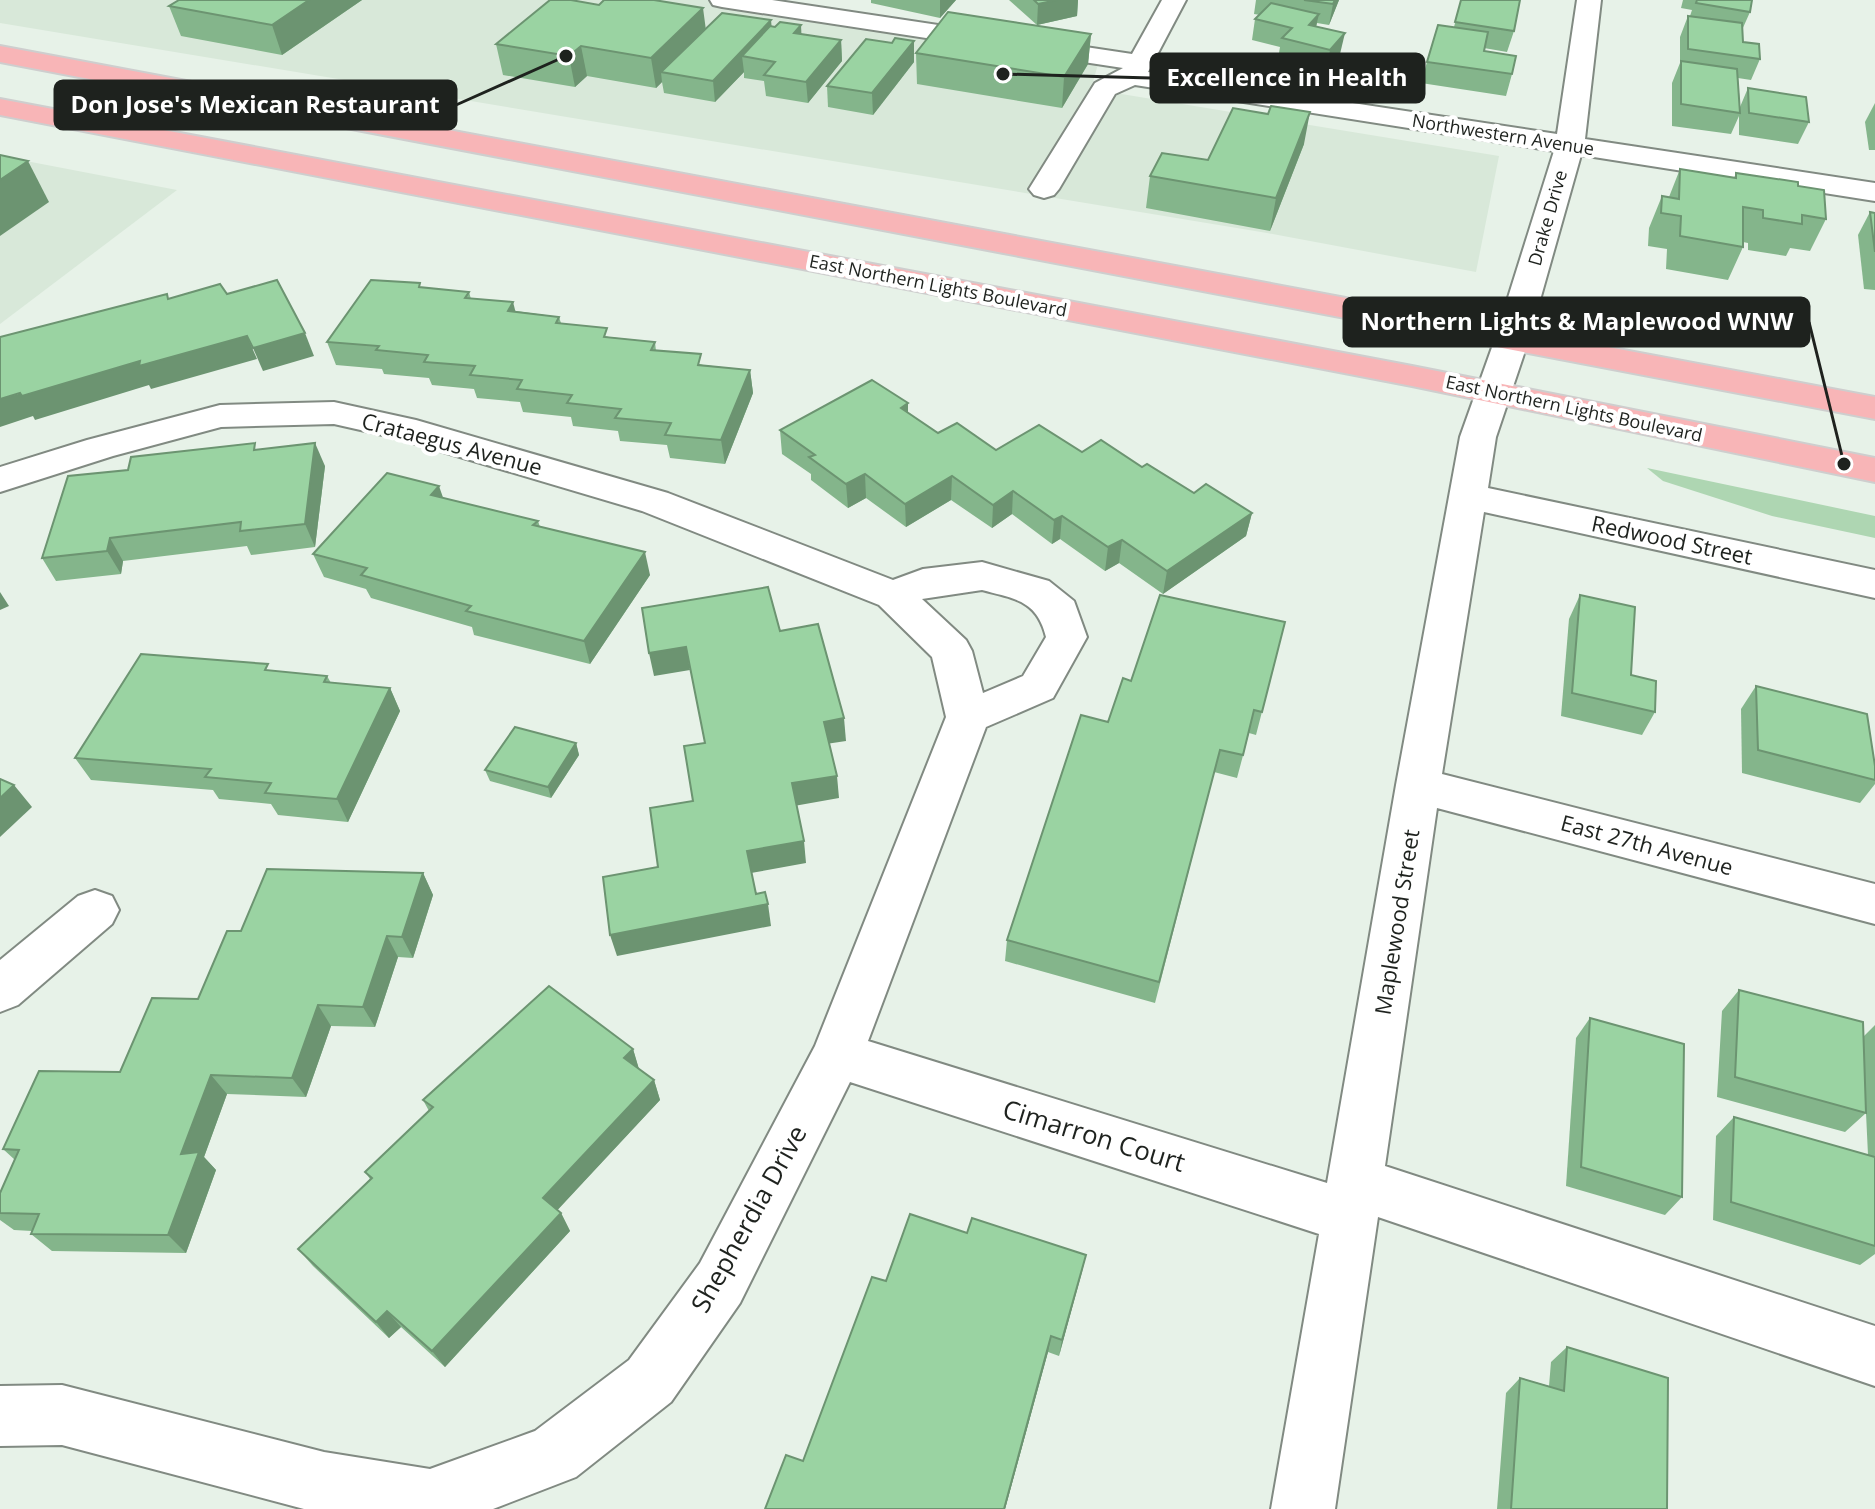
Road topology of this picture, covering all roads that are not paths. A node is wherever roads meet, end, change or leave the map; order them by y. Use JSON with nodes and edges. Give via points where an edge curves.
{"nodes":[{"id":1,"x":722,"y":0,"type":"edge"},
{"id":2,"x":1174,"y":0,"type":"edge"},
{"id":3,"x":1589,"y":0,"type":"edge"},
{"id":4,"x":0,"y":54,"type":"edge"},
{"id":5,"x":1136,"y":70,"type":"junction"},
{"id":6,"x":0,"y":107,"type":"edge"},
{"id":7,"x":1570,"y":145,"type":"junction"},
{"id":8,"x":1044,"y":189,"type":"dead end"},
{"id":9,"x":1875,"y":192,"type":"edge"},
{"id":10,"x":1512,"y":339,"type":"junction"},
{"id":11,"x":1494,"y":393,"type":"junction"},
{"id":12,"x":1875,"y":408,"type":"edge"},
{"id":13,"x":1875,"y":470,"type":"edge"},
{"id":14,"x":0,"y":480,"type":"edge"},
{"id":15,"x":1468,"y":496,"type":"junction"},
{"id":16,"x":1875,"y":584,"type":"edge"},
{"id":17,"x":893,"y":595,"type":"junction"},
{"id":18,"x":968,"y":717,"type":"junction"},
{"id":19,"x":1418,"y":785,"type":"junction"},
{"id":20,"x":1875,"y":904,"type":"edge"},
{"id":21,"x":95,"y":910,"type":"dead end"},
{"id":22,"x":0,"y":990,"type":"edge"},
{"id":23,"x":837,"y":1055,"type":"junction"},
{"id":24,"x":1353,"y":1200,"type":"junction"},
{"id":25,"x":1875,"y":1356,"type":"edge"},
{"id":26,"x":0,"y":1416,"type":"edge"},
{"id":27,"x":1303,"y":1509,"type":"edge"}],
"edges":[{"from":1,"to":5,"type":"street","name":"Northwestern Avenue"},
{"from":2,"to":5,"type":"street"},
{"from":3,"to":7,"type":"street","name":"Drake Drive"},
{"from":4,"to":10,"type":"main road"},
{"from":5,"to":7,"type":"street","name":"Northwestern Avenue"},
{"from":5,"to":8,"type":"street","via":[[1105,89]]},
{"from":6,"to":11,"type":"main road","name":"East Northern Lights Boulevard"},
{"from":7,"to":9,"type":"street","name":"Northwestern Avenue"},
{"from":7,"to":10,"type":"street","name":"Drake Drive"},
{"from":10,"to":11,"type":"street","name":"Maplewood Street"},
{"from":10,"to":12,"type":"main road"},
{"from":11,"to":13,"type":"main road","name":"East Northern Lights Boulevard"},
{"from":11,"to":15,"type":"street","name":"Maplewood Street","via":[[1478,437]]},
{"from":14,"to":17,"type":"street","name":"Crataegus Avenue","via":[[220,416],[334,413],[655,502]]},
{"from":15,"to":16,"type":"street","name":"Redwood Street"},
{"from":15,"to":19,"type":"street","name":"Maplewood Street"},
{"from":17,"to":18,"type":"street","via":[[951,651]]},
{"from":17,"to":18,"type":"street","via":[[923,583],[982,576],[1035,591],[1060,611],[1067,637],[1038,687]]},
{"from":18,"to":23,"type":"street","name":"Shepherdia Drive"},
{"from":19,"to":20,"type":"street","name":"East 27th Avenue"},
{"from":19,"to":24,"type":"street","name":"Maplewood Street"},
{"from":21,"to":22,"type":"street"},
{"from":23,"to":24,"type":"street","name":"Cimarron Court"},
{"from":23,"to":26,"type":"street","name":"Shepherdia Drive","via":[[720,1283],[650,1381],[554,1455],[430,1501],[324,1483],[62,1415]]},
{"from":24,"to":25,"type":"street","name":"Cimarron Court"},
{"from":24,"to":27,"type":"street","name":"Maplewood Street"}]}
